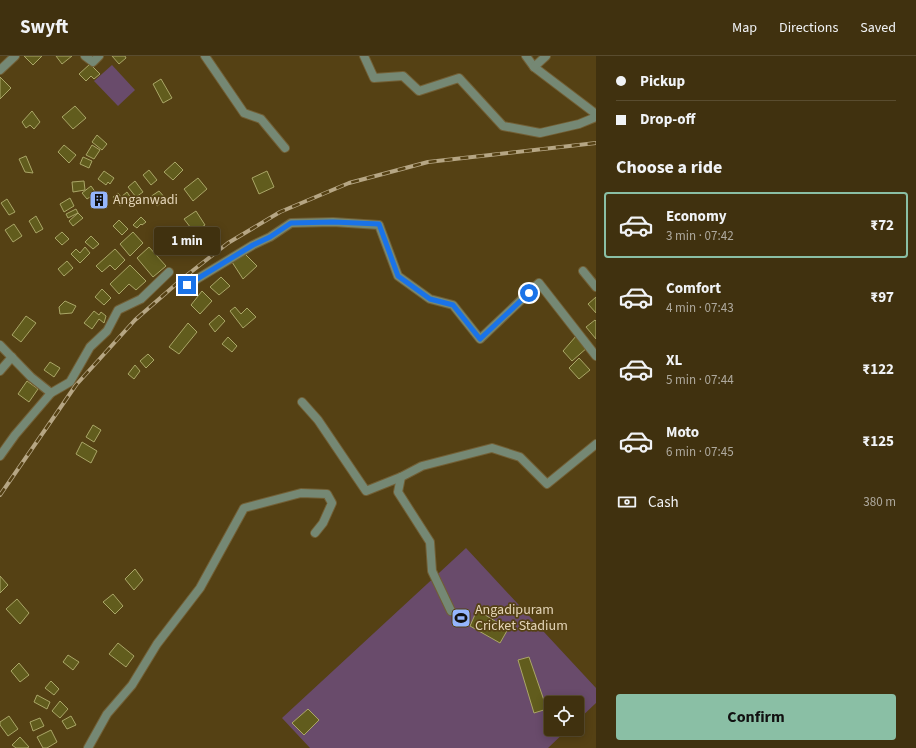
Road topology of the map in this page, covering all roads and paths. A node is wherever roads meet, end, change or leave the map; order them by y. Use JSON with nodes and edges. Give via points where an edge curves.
{"nodes":[{"id":1,"x":15,"y":56,"type":"edge"},
{"id":2,"x":85,"y":56,"type":"edge"},
{"id":3,"x":99,"y":56,"type":"edge"},
{"id":4,"x":205,"y":56,"type":"edge"},
{"id":5,"x":364,"y":56,"type":"edge"},
{"id":6,"x":526,"y":56,"type":"edge"},
{"id":7,"x":546,"y":56,"type":"edge"},
{"id":8,"x":534,"y":67,"type":"junction"},
{"id":9,"x":0,"y":70,"type":"edge"},
{"id":10,"x":596,"y":116,"type":"edge"},
{"id":11,"x":285,"y":148,"type":"dead end"},
{"id":12,"x":583,"y":271,"type":"dead end"},
{"id":13,"x":169,"y":272,"type":"dead end"},
{"id":14,"x":187,"y":285,"type":"dead end"},
{"id":15,"x":596,"y":287,"type":"edge"},
{"id":16,"x":0,"y":345,"type":"edge"},
{"id":17,"x":596,"y":356,"type":"edge"},
{"id":18,"x":12,"y":357,"type":"junction"},
{"id":19,"x":0,"y":371,"type":"edge"},
{"id":20,"x":50,"y":393,"type":"junction"},
{"id":21,"x":302,"y":402,"type":"dead end"},
{"id":22,"x":596,"y":444,"type":"edge"},
{"id":23,"x":0,"y":456,"type":"edge"},
{"id":24,"x":400,"y":477,"type":"junction"},
{"id":25,"x":315,"y":533,"type":"dead end"},
{"id":26,"x":451,"y":611,"type":"dead end"},
{"id":27,"x":88,"y":748,"type":"edge"}],
"edges":[{"from":1,"to":9,"type":"street"},
{"from":2,"to":3,"type":"street","via":[[94,62]]},
{"from":4,"to":11,"type":"street","via":[[244,113],[261,119]]},
{"from":5,"to":10,"type":"street","via":[[374,78],[403,76],[419,91],[459,78],[503,126],[540,133],[579,124]]},
{"from":6,"to":8,"type":"street"},
{"from":7,"to":8,"type":"street"},
{"from":8,"to":10,"type":"street"},
{"from":12,"to":15,"type":"street"},
{"from":13,"to":20,"type":"street","via":[[141,299],[118,310],[107,331],[90,348],[70,382]]},
{"from":14,"to":17,"type":"street","via":[[291,223],[379,224],[398,276],[430,299],[453,305],[480,339],[539,283]]},
{"from":16,"to":18,"type":"street"},
{"from":18,"to":19,"type":"street"},
{"from":18,"to":20,"type":"street"},
{"from":20,"to":23,"type":"street"},
{"from":21,"to":24,"type":"street","via":[[318,420],[366,491]]},
{"from":22,"to":24,"type":"street","via":[[547,484],[520,457],[492,448],[422,466]]},
{"from":24,"to":26,"type":"street","via":[[398,492],[430,542],[432,571]]},
{"from":25,"to":27,"type":"street","via":[[323,523],[332,503],[328,494],[302,493],[244,508],[200,588],[157,644],[132,685],[107,714]]}]}
